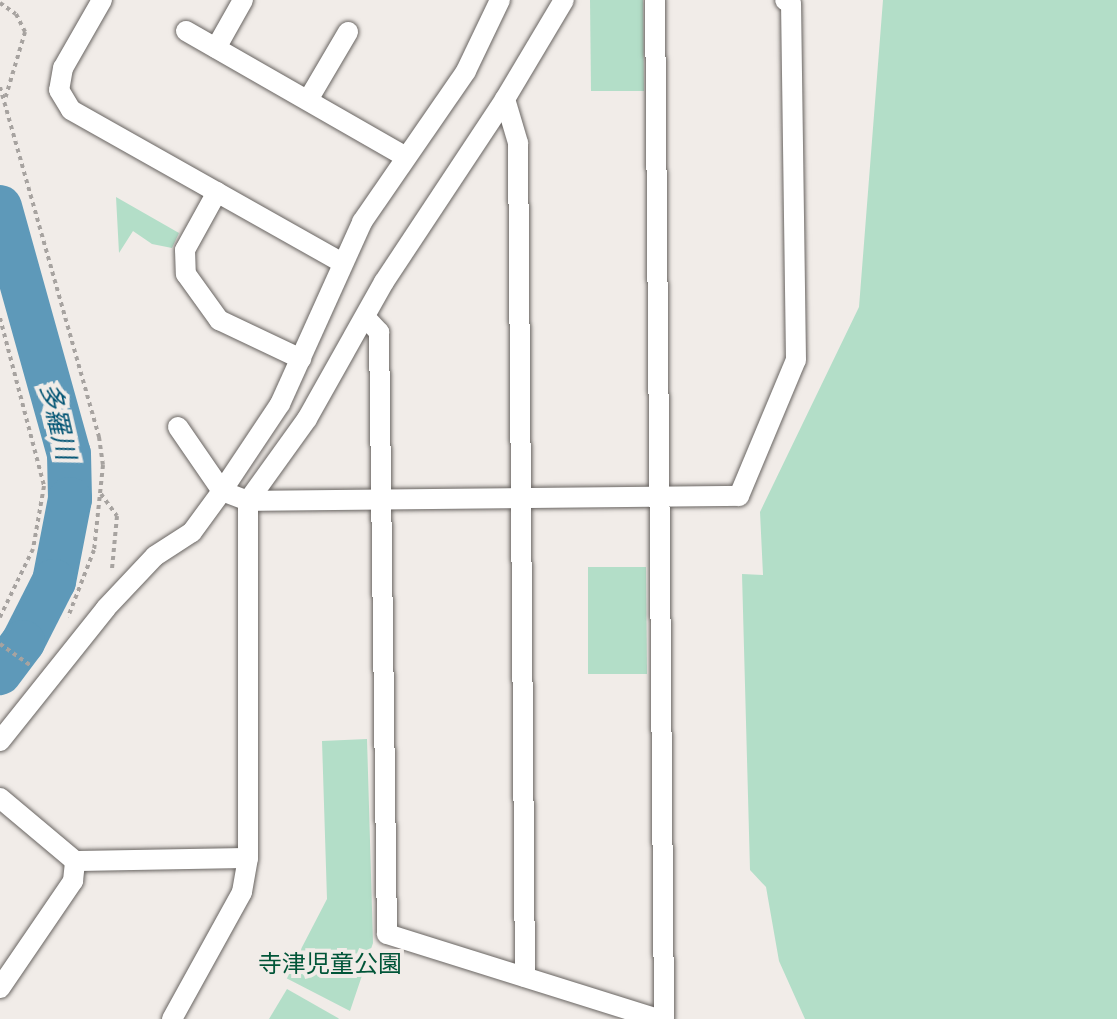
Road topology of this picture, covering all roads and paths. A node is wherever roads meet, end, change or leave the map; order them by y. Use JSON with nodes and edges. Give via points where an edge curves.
{"nodes":[{"id":1,"x":102,"y":0,"type":"edge"},
{"id":2,"x":243,"y":0,"type":"edge"},
{"id":3,"x":500,"y":0,"type":"edge"},
{"id":4,"x":564,"y":0,"type":"edge"},
{"id":5,"x":655,"y":0,"type":"edge"},
{"id":6,"x":785,"y":0,"type":"edge"},
{"id":7,"x":0,"y":3,"type":"edge"},
{"id":8,"x":186,"y":31,"type":"dead end"},
{"id":9,"x":348,"y":32,"type":"dead end"},
{"id":10,"x":216,"y":48,"type":"junction"},
{"id":11,"x":0,"y":87,"type":"edge"},
{"id":12,"x":505,"y":99,"type":"junction"},
{"id":13,"x":308,"y":100,"type":"junction"},
{"id":14,"x":4,"y":102,"type":"junction"},
{"id":15,"x":404,"y":156,"type":"junction"},
{"id":16,"x":217,"y":192,"type":"junction"},
{"id":17,"x":343,"y":263,"type":"junction"},
{"id":18,"x":365,"y":317,"type":"junction"},
{"id":19,"x":0,"y":318,"type":"edge"},
{"id":20,"x":301,"y":359,"type":"junction"},
{"id":21,"x":178,"y":427,"type":"dead end"},
{"id":22,"x":222,"y":491,"type":"junction"},
{"id":23,"x":101,"y":494,"type":"junction"},
{"id":24,"x":660,"y":497,"type":"junction"},
{"id":25,"x":521,"y":498,"type":"junction"},
{"id":26,"x":381,"y":499,"type":"junction"},
{"id":27,"x":248,"y":501,"type":"junction"},
{"id":28,"x":106,"y":608,"type":"junction"},
{"id":29,"x":0,"y":617,"type":"edge"},
{"id":30,"x":61,"y":629,"type":"dead end"},
{"id":31,"x":0,"y":644,"type":"edge"},
{"id":32,"x":42,"y":661,"type":"dead end"},
{"id":33,"x":0,"y":741,"type":"edge"},
{"id":34,"x":0,"y":798,"type":"edge"},
{"id":35,"x":248,"y":858,"type":"junction"},
{"id":36,"x":75,"y":861,"type":"junction"},
{"id":37,"x":525,"y":977,"type":"junction"},
{"id":38,"x":0,"y":988,"type":"edge"},
{"id":39,"x":172,"y":1019,"type":"edge"},
{"id":40,"x":662,"y":1019,"type":"edge"}],
"edges":[{"from":1,"to":16,"type":"street","via":[[63,68],[59,90],[71,110]]},
{"from":2,"to":10,"type":"street"},
{"from":3,"to":15,"type":"street","via":[[466,71]]},
{"from":4,"to":12,"type":"street"},
{"from":5,"to":24,"type":"street"},
{"from":6,"to":24,"type":"street","via":[[791,4],[796,360],[739,496]]},
{"from":7,"to":14,"type":"path","via":[[16,14],[25,32]]},
{"from":8,"to":10,"type":"street"},
{"from":9,"to":13,"type":"street"},
{"from":10,"to":13,"type":"street"},
{"from":11,"to":14,"type":"path"},
{"from":12,"to":18,"type":"street"},
{"from":12,"to":25,"type":"street","via":[[518,143]]},
{"from":13,"to":15,"type":"street"},
{"from":14,"to":23,"type":"path","via":[[90,393],[103,465]]},
{"from":15,"to":17,"type":"street"},
{"from":16,"to":17,"type":"street"},
{"from":16,"to":20,"type":"street","via":[[185,250],[186,274],[219,320]]},
{"from":17,"to":20,"type":"street"},
{"from":18,"to":26,"type":"street","via":[[379,332]]},
{"from":18,"to":27,"type":"street","via":[[307,419]]},
{"from":19,"to":29,"type":"path","via":[[44,486],[33,549]]},
{"from":20,"to":22,"type":"street","via":[[280,404]]},
{"from":21,"to":22,"type":"street"},
{"from":22,"to":27,"type":"street"},
{"from":22,"to":28,"type":"street","via":[[192,532],[155,556]]},
{"from":23,"to":28,"type":"path","via":[[117,516]]},
{"from":23,"to":30,"type":"path","via":[[94,550]]},
{"from":24,"to":25,"type":"street"},
{"from":24,"to":40,"type":"street"},
{"from":25,"to":26,"type":"street"},
{"from":25,"to":37,"type":"street"},
{"from":26,"to":27,"type":"street"},
{"from":26,"to":37,"type":"street","via":[[387,934]]},
{"from":27,"to":35,"type":"street"},
{"from":28,"to":33,"type":"street"},
{"from":31,"to":32,"type":"path","via":[[34,669]]},
{"from":34,"to":36,"type":"street"},
{"from":35,"to":36,"type":"street"},
{"from":35,"to":39,"type":"street","via":[[242,892]]},
{"from":36,"to":38,"type":"street","via":[[73,881]]},
{"from":37,"to":40,"type":"street"}]}
